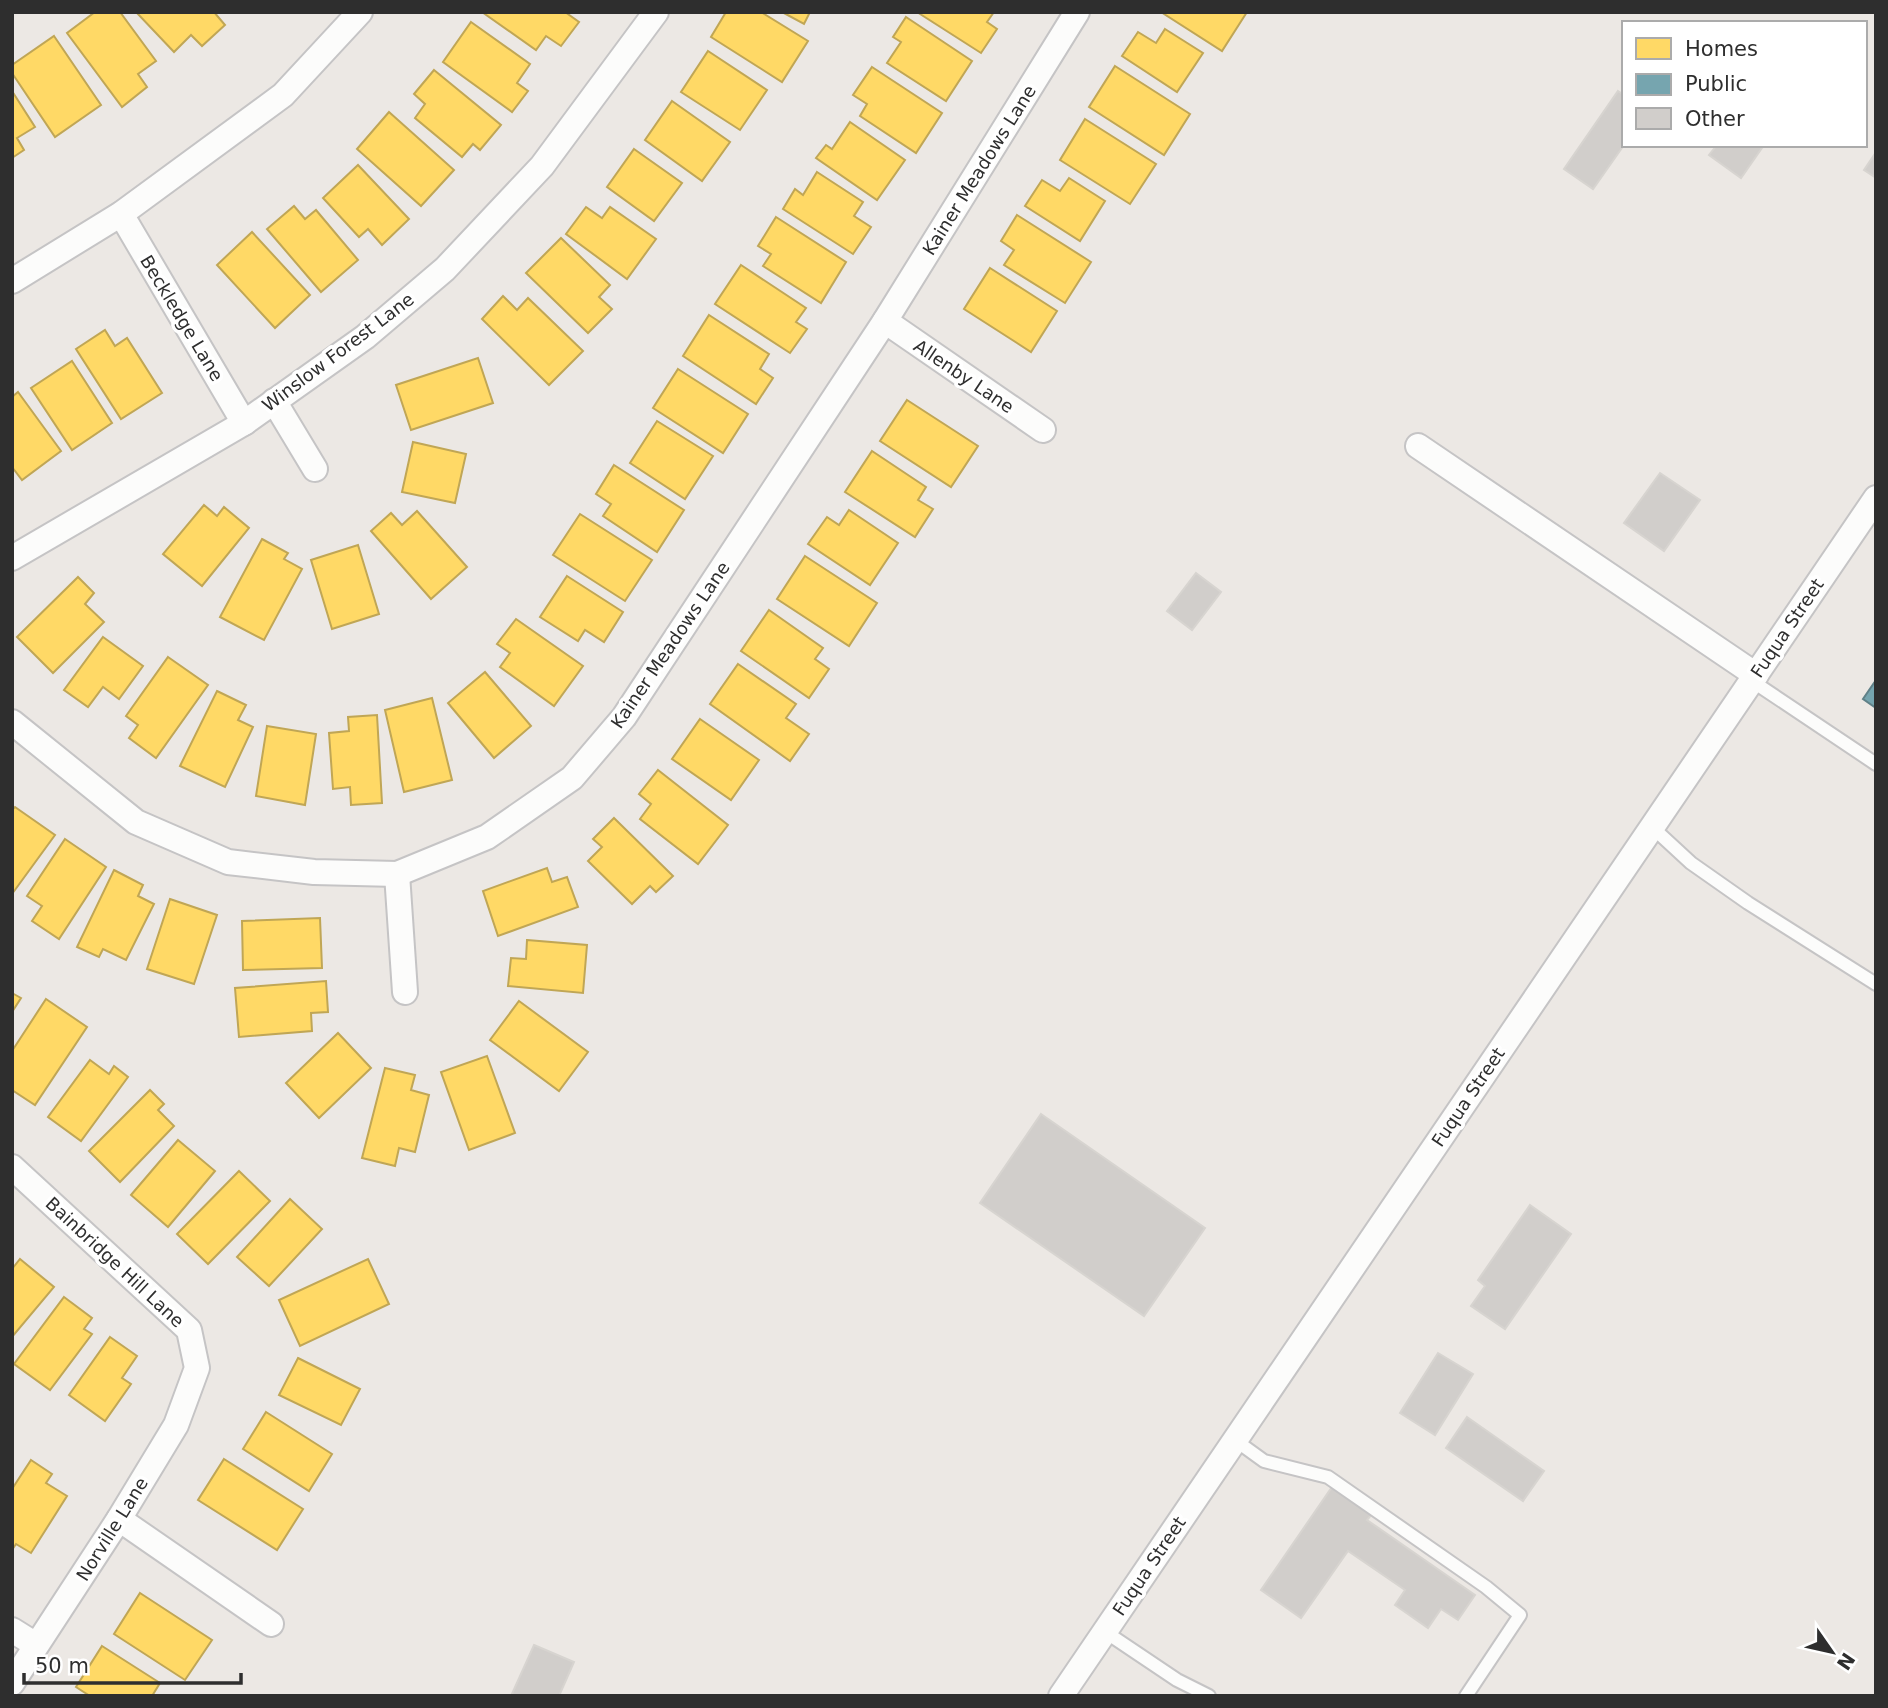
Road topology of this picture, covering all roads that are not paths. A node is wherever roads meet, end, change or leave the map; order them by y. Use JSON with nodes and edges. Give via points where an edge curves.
{"nodes":[{"id":1,"x":360,"y":12,"type":"edge"},
{"id":2,"x":656,"y":12,"type":"edge"},
{"id":3,"x":1077,"y":12,"type":"edge"},
{"id":4,"x":121,"y":214,"type":"junction"},
{"id":5,"x":12,"y":281,"type":"edge"},
{"id":6,"x":885,"y":321,"type":"junction"},
{"id":7,"x":274,"y":401,"type":"junction"},
{"id":8,"x":244,"y":423,"type":"junction"},
{"id":9,"x":1043,"y":430,"type":"dead end"},
{"id":10,"x":1418,"y":446,"type":"dead end"},
{"id":11,"x":315,"y":469,"type":"dead end"},
{"id":12,"x":1876,"y":498,"type":"edge"},
{"id":13,"x":12,"y":558,"type":"edge"},
{"id":14,"x":1754,"y":678,"type":"junction"},
{"id":15,"x":12,"y":722,"type":"edge"},
{"id":16,"x":1876,"y":764,"type":"edge"},
{"id":17,"x":1652,"y":827,"type":"junction"},
{"id":18,"x":397,"y":874,"type":"junction"},
{"id":19,"x":1876,"y":984,"type":"edge"},
{"id":20,"x":405,"y":992,"type":"dead end"},
{"id":21,"x":12,"y":1167,"type":"edge"},
{"id":22,"x":197,"y":1368,"type":"joint"},
{"id":23,"x":1235,"y":1440,"type":"junction"},
{"id":24,"x":119,"y":1519,"type":"junction"},
{"id":25,"x":271,"y":1625,"type":"dead end"},
{"id":26,"x":12,"y":1630,"type":"edge"},
{"id":27,"x":1104,"y":1631,"type":"junction"},
{"id":28,"x":36,"y":1645,"type":"junction"},
{"id":29,"x":12,"y":1683,"type":"edge"},
{"id":30,"x":1060,"y":1696,"type":"edge"},
{"id":31,"x":1209,"y":1696,"type":"edge"},
{"id":32,"x":1466,"y":1696,"type":"edge"}],
"edges":[{"from":1,"to":4,"type":"street","via":[[283,95]]},
{"from":2,"to":7,"type":"street","name":"Winslow Forest Lane","via":[[542,166],[446,269],[365,337]]},
{"from":3,"to":6,"type":"street","name":"Kainer Meadows Lane"},
{"from":4,"to":5,"type":"street"},
{"from":4,"to":8,"type":"street","name":"Beckledge Lane"},
{"from":6,"to":9,"type":"street","name":"Allenby Lane"},
{"from":6,"to":18,"type":"street","name":"Kainer Meadows Lane","via":[[624,717],[572,778],[487,837]]},
{"from":7,"to":8,"type":"street","name":"Winslow Forest Lane"},
{"from":7,"to":11,"type":"street"},
{"from":8,"to":13,"type":"street","name":"Winslow Forest Lane"},
{"from":10,"to":14,"type":"street"},
{"from":12,"to":14,"type":"street","name":"Fuqua Street"},
{"from":14,"to":16,"type":"lane"},
{"from":14,"to":17,"type":"street","name":"Fuqua Street"},
{"from":15,"to":18,"type":"street","name":"Kainer Meadows Lane","via":[[136,822],[228,862],[314,872]]},
{"from":17,"to":19,"type":"lane","via":[[1691,863],[1748,903]]},
{"from":17,"to":23,"type":"street","name":"Fuqua Street"},
{"from":18,"to":20,"type":"street"},
{"from":21,"to":22,"type":"street","name":"Bainbridge Hill Lane","via":[[188,1330]]},
{"from":22,"to":24,"type":"street","name":"Norville Lane","via":[[176,1425]]},
{"from":23,"to":27,"type":"street","name":"Fuqua Street"},
{"from":23,"to":32,"type":"lane","via":[[1264,1461],[1328,1477],[1520,1615]]},
{"from":24,"to":25,"type":"street"},
{"from":24,"to":28,"type":"street","name":"Norville Lane"},
{"from":26,"to":28,"type":"street"},
{"from":27,"to":30,"type":"street","name":"Fuqua Street"},
{"from":27,"to":31,"type":"lane"},
{"from":28,"to":29,"type":"street","name":"Norville Lane"}]}
